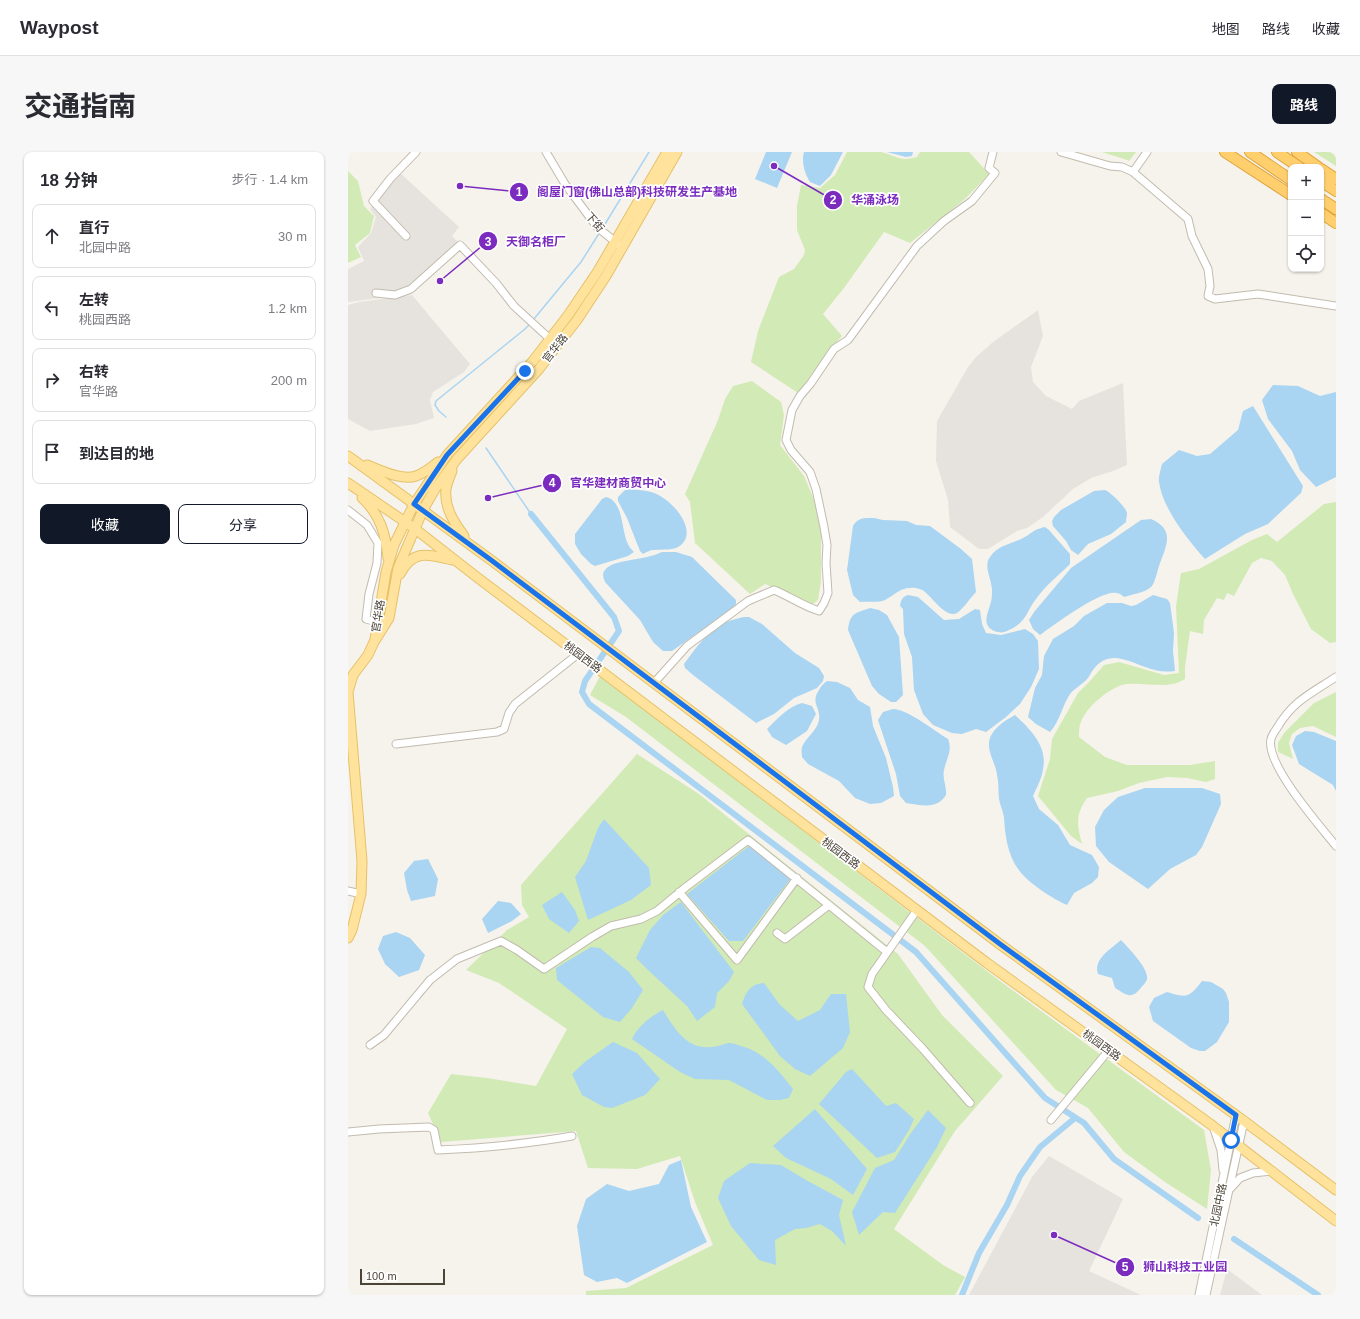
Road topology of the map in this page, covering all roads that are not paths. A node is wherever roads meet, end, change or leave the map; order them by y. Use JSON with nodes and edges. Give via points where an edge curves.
{"nodes":[{"id":1,"x":416,"y":152,"type":"edge"},
{"id":2,"x":546,"y":152,"type":"edge"},
{"id":3,"x":667,"y":152,"type":"edge"},
{"id":4,"x":677,"y":152,"type":"edge"},
{"id":5,"x":993,"y":152,"type":"edge"},
{"id":6,"x":1061,"y":152,"type":"edge"},
{"id":7,"x":1147,"y":152,"type":"edge"},
{"id":8,"x":1225,"y":152,"type":"edge"},
{"id":9,"x":1250,"y":152,"type":"edge"},
{"id":10,"x":1277,"y":152,"type":"edge"},
{"id":11,"x":1297,"y":152,"type":"edge"},
{"id":12,"x":1295,"y":164,"type":"edge"},
{"id":13,"x":1314,"y":164,"type":"edge"},
{"id":14,"x":1324,"y":171,"type":"edge"},
{"id":15,"x":1133,"y":172,"type":"junction"},
{"id":16,"x":1288,"y":178,"type":"edge"},
{"id":17,"x":1336,"y":179,"type":"edge"},
{"id":18,"x":1324,"y":183,"type":"edge"},
{"id":19,"x":1336,"y":190,"type":"edge"},
{"id":20,"x":1288,"y":193,"type":"edge"},
{"id":21,"x":1322,"y":200,"type":"edge"},
{"id":22,"x":1336,"y":209,"type":"edge"},
{"id":23,"x":1324,"y":215,"type":"edge"},
{"id":24,"x":1336,"y":223,"type":"edge"},
{"id":25,"x":406,"y":236,"type":"dead end"},
{"id":26,"x":615,"y":241,"type":"junction"},
{"id":27,"x":623,"y":247,"type":"junction"},
{"id":28,"x":376,"y":293,"type":"dead end"},
{"id":29,"x":1336,"y":306,"type":"edge"},
{"id":30,"x":550,"y":339,"type":"junction"},
{"id":31,"x":447,"y":455,"type":"junction"},
{"id":32,"x":350,"y":457,"type":"edge"},
{"id":33,"x":454,"y":464,"type":"junction"},
{"id":34,"x":348,"y":484,"type":"edge"},
{"id":35,"x":414,"y":504,"type":"junction"},
{"id":36,"x":348,"y":510,"type":"edge"},
{"id":37,"x":422,"y":510,"type":"junction"},
{"id":38,"x":405,"y":522,"type":"junction"},
{"id":39,"x":414,"y":528,"type":"junction"},
{"id":40,"x":469,"y":544,"type":"junction"},
{"id":41,"x":456,"y":561,"type":"junction"},
{"id":42,"x":388,"y":564,"type":"junction"},
{"id":43,"x":394,"y":586,"type":"junction"},
{"id":44,"x":377,"y":622,"type":"junction"},
{"id":45,"x":374,"y":642,"type":"junction"},
{"id":46,"x":581,"y":657,"type":"junction"},
{"id":47,"x":1336,"y":677,"type":"edge"},
{"id":48,"x":654,"y":683,"type":"junction"},
{"id":49,"x":396,"y":744,"type":"dead end"},
{"id":50,"x":1336,"y":846,"type":"edge"},
{"id":51,"x":797,"y":878,"type":"junction"},
{"id":52,"x":348,"y":891,"type":"edge"},
{"id":53,"x":679,"y":892,"type":"junction"},
{"id":54,"x":361,"y":894,"type":"junction"},
{"id":55,"x":829,"y":905,"type":"junction"},
{"id":56,"x":917,"y":910,"type":"junction"},
{"id":57,"x":777,"y":933,"type":"dead end"},
{"id":58,"x":348,"y":938,"type":"edge"},
{"id":59,"x":887,"y":952,"type":"junction"},
{"id":60,"x":370,"y":1045,"type":"dead end"},
{"id":61,"x":1108,"y":1050,"type":"junction"},
{"id":62,"x":970,"y":1102,"type":"dead end"},
{"id":63,"x":1240,"y":1118,"type":"junction"},
{"id":64,"x":1051,"y":1120,"type":"dead end"},
{"id":65,"x":1213,"y":1126,"type":"junction"},
{"id":66,"x":348,"y":1132,"type":"edge"},
{"id":67,"x":572,"y":1136,"type":"dead end"},
{"id":68,"x":1235,"y":1143,"type":"junction"},
{"id":69,"x":1273,"y":1172,"type":"junction"},
{"id":70,"x":1224,"y":1177,"type":"junction"},
{"id":71,"x":1336,"y":1190,"type":"edge"},
{"id":72,"x":1228,"y":1191,"type":"junction"},
{"id":73,"x":1336,"y":1220,"type":"edge"},
{"id":74,"x":1199,"y":1295,"type":"edge"},
{"id":75,"x":1206,"y":1295,"type":"edge"}],
"edges":[{"from":1,"to":25,"type":"street","via":[[373,201]]},
{"from":2,"to":26,"type":"street","name":"下街","via":[[565,184],[597,227]]},
{"from":3,"to":26,"type":"main road","name":"官华路"},
{"from":4,"to":27,"type":"main road","name":"官华路"},
{"from":5,"to":48,"type":"street","via":[[990,168],[995,173],[972,201],[944,221],[917,246],[848,340],[834,349],[792,410],[786,440],[810,472],[816,488],[827,545],[828,593],[819,611],[774,590],[748,601],[687,646]]},
{"from":6,"to":15,"type":"street"},
{"from":7,"to":15,"type":"street"},
{"from":8,"to":20,"type":"highway"},
{"from":9,"to":16,"type":"highway"},
{"from":10,"to":12,"type":"highway"},
{"from":11,"to":13,"type":"highway"},
{"from":14,"to":17,"type":"highway"},
{"from":15,"to":29,"type":"street","via":[[1188,219],[1192,236],[1208,269],[1208,296],[1215,299],[1258,294]]},
{"from":18,"to":19,"type":"highway"},
{"from":21,"to":22,"type":"highway"},
{"from":23,"to":24,"type":"highway"},
{"from":26,"to":27,"type":"street","name":"下街"},
{"from":26,"to":30,"type":"main road","name":"官华路","via":[[598,271]]},
{"from":27,"to":33,"type":"main road","name":"官华路","via":[[577,320],[539,369]]},
{"from":28,"to":30,"type":"street","via":[[395,295],[411,290],[460,245],[514,306]]},
{"from":30,"to":31,"type":"main road","name":"官华路","via":[[525,371]]},
{"from":31,"to":32,"type":"main road","via":[[416,476],[400,476],[385,472]]},
{"from":31,"to":35,"type":"main road","name":"官华路"},
{"from":32,"to":35,"type":"main road","name":"桃园西路"},
{"from":33,"to":37,"type":"main road","name":"官华路"},
{"from":33,"to":40,"type":"main road","via":[[446,490],[448,508],[452,521]]},
{"from":34,"to":38,"type":"main road","name":"桃园西路"},
{"from":34,"to":42,"type":"main road","via":[[371,506],[380,522],[387,541]]},
{"from":35,"to":37,"type":"main road","name":"桃园西路"},
{"from":35,"to":38,"type":"main road","name":"官华路"},
{"from":36,"to":44,"type":"street","via":[[367,525],[378,543],[377,563],[366,620]]},
{"from":37,"to":39,"type":"main road","name":"官华路"},
{"from":37,"to":40,"type":"main road","name":"桃园西路"},
{"from":38,"to":39,"type":"main road","name":"桃园西路"},
{"from":38,"to":42,"type":"main road","name":"官华路"},
{"from":39,"to":41,"type":"main road","name":"桃园西路"},
{"from":39,"to":43,"type":"main road","name":"官华路","via":[[398,568]]},
{"from":40,"to":48,"type":"main road","name":"桃园西路"},
{"from":41,"to":43,"type":"main road","via":[[425,554],[410,559]]},
{"from":41,"to":46,"type":"main road","name":"桃园西路"},
{"from":42,"to":44,"type":"main road","name":"官华路"},
{"from":43,"to":45,"type":"main road","name":"官华路","via":[[390,618]]},
{"from":44,"to":45,"type":"main road","name":"官华路"},
{"from":45,"to":54,"type":"main road","name":"官华路","via":[[353,675],[348,692],[362,861]]},
{"from":46,"to":49,"type":"street","via":[[515,704],[504,729],[497,732]]},
{"from":46,"to":56,"type":"main road","name":"桃园西路"},
{"from":47,"to":50,"type":"street","via":[[1301,699],[1284,716],[1271,739],[1272,754],[1286,783]]},
{"from":48,"to":63,"type":"main road","name":"桃园西路","via":[[1000,944]]},
{"from":51,"to":53,"type":"street","via":[[748,840]]},
{"from":51,"to":53,"type":"street","via":[[737,960]]},
{"from":51,"to":55,"type":"street"},
{"from":52,"to":54,"type":"street"},
{"from":53,"to":60,"type":"street","via":[[657,911],[641,919],[612,926],[592,936],[544,969],[501,941],[457,959],[430,980],[384,1035]]},
{"from":54,"to":58,"type":"main road","name":"官华路"},
{"from":55,"to":57,"type":"street","via":[[785,939]]},
{"from":55,"to":59,"type":"street"},
{"from":56,"to":59,"type":"street"},
{"from":56,"to":61,"type":"main road","name":"桃园西路"},
{"from":59,"to":62,"type":"street","via":[[872,974],[868,987]]},
{"from":61,"to":64,"type":"street"},
{"from":61,"to":65,"type":"main road","name":"桃园西路"},
{"from":63,"to":68,"type":"street","name":"北园中路"},
{"from":63,"to":71,"type":"main road","name":"桃园西路"},
{"from":65,"to":68,"type":"main road","name":"桃园西路"},
{"from":65,"to":70,"type":"street","via":[[1221,1150]]},
{"from":66,"to":67,"type":"street","via":[[429,1127],[434,1130],[438,1150],[540,1142]]},
{"from":68,"to":69,"type":"main road","name":"桃园西路"},
{"from":68,"to":70,"type":"street","name":"北园中路"},
{"from":68,"to":72,"type":"street","name":"北园中路"},
{"from":69,"to":72,"type":"street","via":[[1253,1173],[1240,1178]]},
{"from":69,"to":73,"type":"main road","name":"桃园西路"},
{"from":70,"to":74,"type":"street","name":"北园中路"},
{"from":72,"to":75,"type":"street","name":"北园中路"}]}
